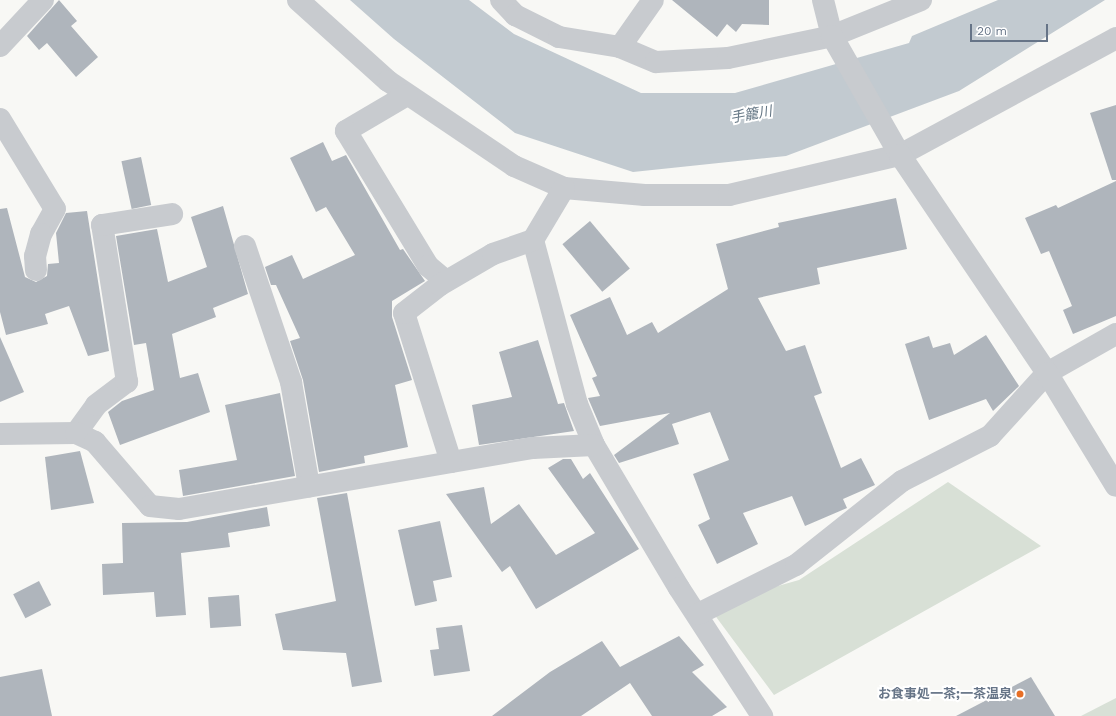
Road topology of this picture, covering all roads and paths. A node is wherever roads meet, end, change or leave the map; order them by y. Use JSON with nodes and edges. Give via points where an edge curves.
{"nodes":[{"id":1,"x":43,"y":0,"type":"edge"},
{"id":2,"x":298,"y":0,"type":"edge"},
{"id":3,"x":501,"y":0,"type":"edge"},
{"id":4,"x":653,"y":0,"type":"edge"},
{"id":5,"x":823,"y":0,"type":"edge"},
{"id":6,"x":921,"y":0,"type":"edge"},
{"id":7,"x":832,"y":36,"type":"junction"},
{"id":8,"x":1116,"y":38,"type":"edge"},
{"id":9,"x":0,"y":46,"type":"edge"},
{"id":10,"x":620,"y":46,"type":"junction"},
{"id":11,"x":407,"y":94,"type":"junction"},
{"id":12,"x":0,"y":119,"type":"edge"},
{"id":13,"x":900,"y":156,"type":"junction"},
{"id":14,"x":564,"y":188,"type":"junction"},
{"id":15,"x":172,"y":214,"type":"dead end"},
{"id":16,"x":533,"y":240,"type":"junction"},
{"id":17,"x":245,"y":246,"type":"dead end"},
{"id":18,"x":36,"y":270,"type":"dead end"},
{"id":19,"x":446,"y":281,"type":"junction"},
{"id":20,"x":1116,"y":334,"type":"edge"},
{"id":21,"x":1047,"y":373,"type":"junction"},
{"id":22,"x":76,"y":433,"type":"junction"},
{"id":23,"x":0,"y":434,"type":"edge"},
{"id":24,"x":594,"y":445,"type":"junction"},
{"id":25,"x":451,"y":462,"type":"junction"},
{"id":26,"x":309,"y":486,"type":"junction"},
{"id":27,"x":1116,"y":486,"type":"edge"},
{"id":28,"x":698,"y":614,"type":"junction"},
{"id":29,"x":762,"y":716,"type":"edge"}],
"edges":[{"from":1,"to":9,"type":"street"},
{"from":2,"to":11,"type":"street","via":[[388,81]]},
{"from":3,"to":10,"type":"street","via":[[515,15],[559,37]]},
{"from":4,"to":10,"type":"street"},
{"from":5,"to":7,"type":"street"},
{"from":6,"to":7,"type":"street"},
{"from":7,"to":10,"type":"street","via":[[721,58],[656,62]]},
{"from":7,"to":13,"type":"street"},
{"from":8,"to":13,"type":"street"},
{"from":11,"to":14,"type":"street","via":[[514,166]]},
{"from":11,"to":19,"type":"street","via":[[346,131],[428,266]]},
{"from":12,"to":18,"type":"street","via":[[55,208],[40,234],[35,256]]},
{"from":13,"to":14,"type":"street","via":[[729,195],[645,195]]},
{"from":13,"to":21,"type":"street"},
{"from":14,"to":16,"type":"street"},
{"from":15,"to":22,"type":"street","via":[[102,225],[127,382],[96,405]]},
{"from":16,"to":19,"type":"street","via":[[493,254]]},
{"from":16,"to":24,"type":"street","via":[[577,404]]},
{"from":17,"to":26,"type":"street","via":[[291,382]]},
{"from":19,"to":25,"type":"street","via":[[404,313]]},
{"from":20,"to":21,"type":"street"},
{"from":21,"to":27,"type":"street"},
{"from":21,"to":28,"type":"street","via":[[990,436],[902,481],[796,565]]},
{"from":22,"to":23,"type":"street","via":[[14,431]]},
{"from":22,"to":26,"type":"street","via":[[95,442],[150,506],[179,509]]},
{"from":24,"to":25,"type":"street","via":[[533,448]]},
{"from":24,"to":28,"type":"street","via":[[679,588]]},
{"from":25,"to":26,"type":"street"},
{"from":28,"to":29,"type":"street"}]}
